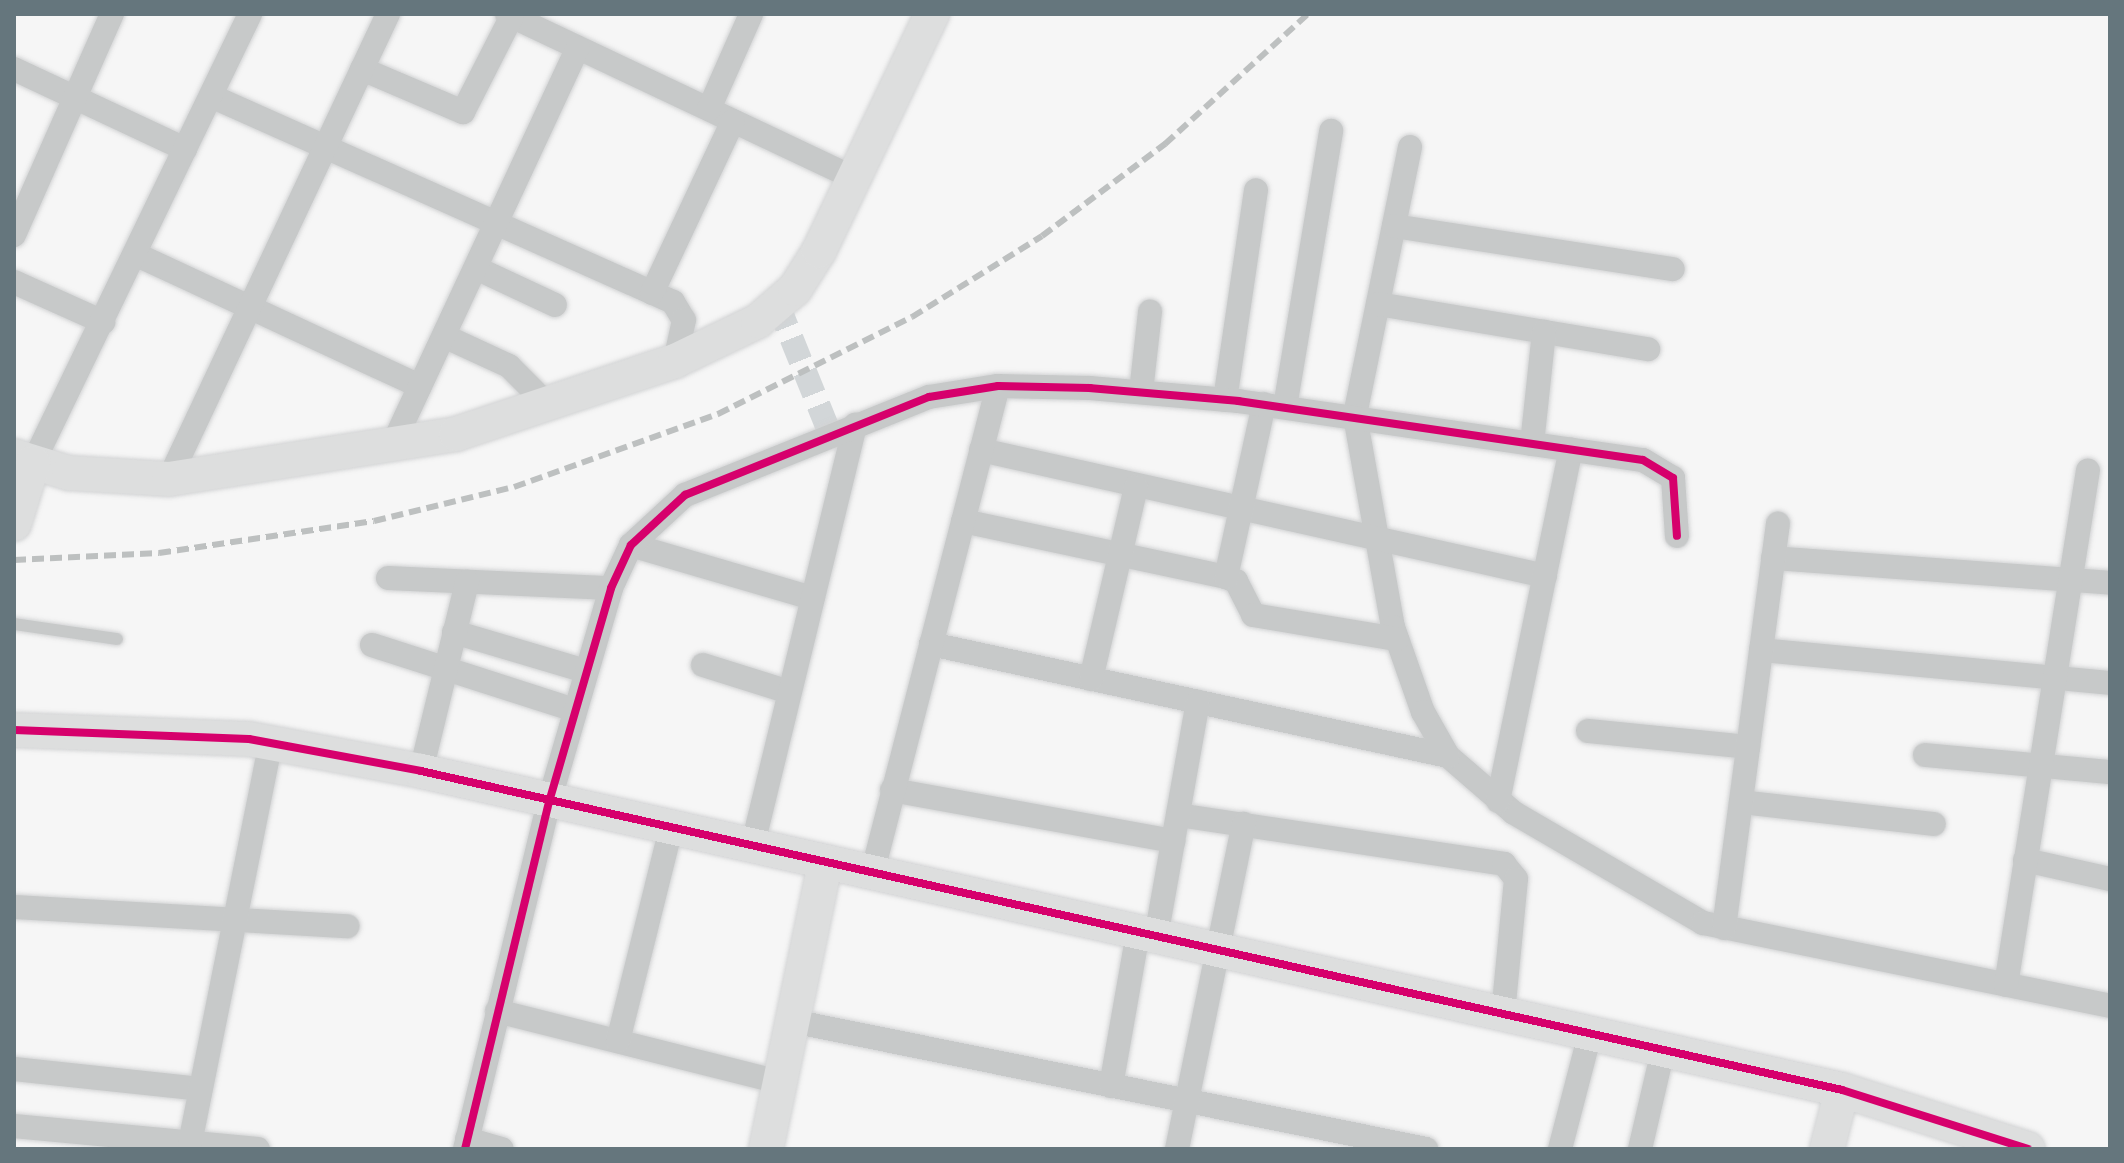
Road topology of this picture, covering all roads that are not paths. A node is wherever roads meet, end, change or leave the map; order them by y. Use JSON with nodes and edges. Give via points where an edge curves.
{"nodes":[{"id":1,"x":112,"y":14,"type":"edge"},
{"id":2,"x":250,"y":14,"type":"edge"},
{"id":3,"x":388,"y":14,"type":"edge"},
{"id":4,"x":751,"y":14,"type":"edge"},
{"id":5,"x":932,"y":14,"type":"edge"},
{"id":6,"x":949,"y":14,"type":"edge"},
{"id":7,"x":509,"y":15,"type":"edge"},
{"id":8,"x":917,"y":45,"type":"junction"},
{"id":9,"x":578,"y":48,"type":"junction"},
{"id":10,"x":14,"y":69,"type":"edge"},
{"id":11,"x":362,"y":69,"type":"junction"},
{"id":12,"x":211,"y":96,"type":"junction"},
{"id":13,"x":75,"y":98,"type":"junction"},
{"id":14,"x":709,"y":109,"type":"junction"},
{"id":15,"x":733,"y":121,"type":"junction"},
{"id":16,"x":1331,"y":131,"type":"dead end"},
{"id":17,"x":325,"y":147,"type":"junction"},
{"id":18,"x":1410,"y":147,"type":"dead end"},
{"id":19,"x":185,"y":149,"type":"junction"},
{"id":20,"x":854,"y":178,"type":"junction"},
{"id":21,"x":1256,"y":190,"type":"dead end"},
{"id":22,"x":496,"y":223,"type":"junction"},
{"id":23,"x":1394,"y":226,"type":"junction"},
{"id":24,"x":14,"y":235,"type":"edge"},
{"id":25,"x":135,"y":254,"type":"junction"},
{"id":26,"x":476,"y":268,"type":"junction"},
{"id":27,"x":1673,"y":269,"type":"dead end"},
{"id":28,"x":14,"y":282,"type":"edge"},
{"id":29,"x":652,"y":293,"type":"junction"},
{"id":30,"x":1378,"y":304,"type":"junction"},
{"id":31,"x":251,"y":305,"type":"junction"},
{"id":32,"x":555,"y":305,"type":"dead end"},
{"id":33,"x":1150,"y":312,"type":"dead end"},
{"id":34,"x":103,"y":322,"type":"junction"},
{"id":35,"x":1544,"y":332,"type":"junction"},
{"id":36,"x":444,"y":336,"type":"junction"},
{"id":37,"x":1648,"y":349,"type":"dead end"},
{"id":38,"x":675,"y":361,"type":"junction"},
{"id":39,"x":420,"y":386,"type":"junction"},
{"id":40,"x":998,"y":386,"type":"junction"},
{"id":41,"x":1141,"y":392,"type":"junction"},
{"id":42,"x":1225,"y":400,"type":"junction"},
{"id":43,"x":547,"y":404,"type":"junction"},
{"id":44,"x":1275,"y":406,"type":"junction"},
{"id":45,"x":1355,"y":416,"type":"junction"},
{"id":46,"x":855,"y":424,"type":"junction"},
{"id":47,"x":393,"y":444,"type":"junction"},
{"id":48,"x":1532,"y":444,"type":"junction"},
{"id":49,"x":981,"y":450,"type":"junction"},
{"id":50,"x":1571,"y":450,"type":"junction"},
{"id":51,"x":23,"y":460,"type":"edge"},
{"id":52,"x":2088,"y":470,"type":"dead end"},
{"id":53,"x":169,"y":479,"type":"junction"},
{"id":54,"x":1136,"y":487,"type":"junction"},
{"id":55,"x":1238,"y":511,"type":"junction"},
{"id":56,"x":963,"y":521,"type":"junction"},
{"id":57,"x":14,"y":524,"type":"edge"},
{"id":58,"x":1778,"y":524,"type":"dead end"},
{"id":59,"x":1677,"y":536,"type":"dead end"},
{"id":60,"x":1376,"y":544,"type":"junction"},
{"id":61,"x":631,"y":545,"type":"junction"},
{"id":62,"x":1120,"y":557,"type":"junction"},
{"id":63,"x":1773,"y":558,"type":"junction"},
{"id":64,"x":1545,"y":576,"type":"junction"},
{"id":65,"x":1226,"y":577,"type":"junction"},
{"id":66,"x":388,"y":578,"type":"dead end"},
{"id":67,"x":2070,"y":579,"type":"junction"},
{"id":68,"x":467,"y":582,"type":"junction"},
{"id":69,"x":2110,"y":583,"type":"edge"},
{"id":70,"x":611,"y":588,"type":"junction"},
{"id":71,"x":812,"y":598,"type":"junction"},
{"id":72,"x":14,"y":624,"type":"edge"},
{"id":73,"x":454,"y":632,"type":"junction"},
{"id":74,"x":117,"y":639,"type":"dead end"},
{"id":75,"x":1397,"y":639,"type":"junction"},
{"id":76,"x":931,"y":644,"type":"junction"},
{"id":77,"x":372,"y":645,"type":"dead end"},
{"id":78,"x":1761,"y":650,"type":"junction"},
{"id":79,"x":703,"y":665,"type":"dead end"},
{"id":80,"x":444,"y":668,"type":"junction"},
{"id":81,"x":586,"y":671,"type":"junction"},
{"id":82,"x":2053,"y":677,"type":"junction"},
{"id":83,"x":1091,"y":679,"type":"junction"},
{"id":84,"x":2110,"y":683,"type":"edge"},
{"id":85,"x":789,"y":692,"type":"junction"},
{"id":86,"x":1198,"y":702,"type":"junction"},
{"id":87,"x":575,"y":710,"type":"junction"},
{"id":88,"x":14,"y":730,"type":"edge"},
{"id":89,"x":1588,"y":731,"type":"dead end"},
{"id":90,"x":271,"y":743,"type":"junction"},
{"id":91,"x":1748,"y":747,"type":"junction"},
{"id":92,"x":1925,"y":755,"type":"dead end"},
{"id":93,"x":1448,"y":756,"type":"junction"},
{"id":94,"x":2039,"y":764,"type":"junction"},
{"id":95,"x":421,"y":771,"type":"junction"},
{"id":96,"x":2110,"y":772,"type":"edge"},
{"id":97,"x":892,"y":790,"type":"junction"},
{"id":98,"x":1498,"y":801,"type":"junction"},
{"id":99,"x":549,"y":802,"type":"junction"},
{"id":100,"x":1741,"y":802,"type":"junction"},
{"id":101,"x":1178,"y":815,"type":"junction"},
{"id":102,"x":1244,"y":824,"type":"junction"},
{"id":103,"x":1934,"y":824,"type":"dead end"},
{"id":104,"x":671,"y":829,"type":"junction"},
{"id":105,"x":1173,"y":841,"type":"junction"},
{"id":106,"x":752,"y":848,"type":"junction"},
{"id":107,"x":2025,"y":860,"type":"junction"},
{"id":108,"x":825,"y":864,"type":"junction"},
{"id":109,"x":872,"y":874,"type":"junction"},
{"id":110,"x":2110,"y":879,"type":"edge"},
{"id":111,"x":14,"y":907,"type":"edge"},
{"id":112,"x":235,"y":916,"type":"junction"},
{"id":113,"x":347,"y":926,"type":"dead end"},
{"id":114,"x":1724,"y":928,"type":"junction"},
{"id":115,"x":1147,"y":935,"type":"junction"},
{"id":116,"x":1220,"y":951,"type":"junction"},
{"id":117,"x":2006,"y":985,"type":"junction"},
{"id":118,"x":2110,"y":1006,"type":"edge"},
{"id":119,"x":497,"y":1011,"type":"junction"},
{"id":120,"x":1503,"y":1014,"type":"junction"},
{"id":121,"x":792,"y":1021,"type":"junction"},
{"id":122,"x":1590,"y":1034,"type":"junction"},
{"id":123,"x":618,"y":1041,"type":"junction"},
{"id":124,"x":1663,"y":1050,"type":"junction"},
{"id":125,"x":14,"y":1069,"type":"edge"},
{"id":126,"x":780,"y":1082,"type":"junction"},
{"id":127,"x":1111,"y":1086,"type":"junction"},
{"id":128,"x":200,"y":1089,"type":"junction"},
{"id":129,"x":1842,"y":1090,"type":"junction"},
{"id":130,"x":1187,"y":1102,"type":"junction"},
{"id":131,"x":14,"y":1126,"type":"edge"},
{"id":132,"x":190,"y":1143,"type":"junction"},
{"id":133,"x":466,"y":1144,"type":"edge"},
{"id":134,"x":258,"y":1149,"type":"edge"},
{"id":135,"x":502,"y":1149,"type":"edge"},
{"id":136,"x":766,"y":1149,"type":"edge"},
{"id":137,"x":1177,"y":1149,"type":"edge"},
{"id":138,"x":1426,"y":1149,"type":"edge"},
{"id":139,"x":1560,"y":1149,"type":"edge"},
{"id":140,"x":1640,"y":1149,"type":"edge"},
{"id":141,"x":1827,"y":1149,"type":"edge"},
{"id":142,"x":2028,"y":1149,"type":"edge"}],
"edges":[{"from":1,"to":13,"type":"street"},
{"from":2,"to":12,"type":"street"},
{"from":3,"to":11,"type":"street"},
{"from":4,"to":14,"type":"street"},
{"from":5,"to":8,"type":"street"},
{"from":6,"to":8,"type":"street"},
{"from":7,"to":9,"type":"street"},
{"from":7,"to":11,"type":"street","via":[[463,112]]},
{"from":8,"to":20,"type":"street"},
{"from":9,"to":14,"type":"street"},
{"from":9,"to":22,"type":"street"},
{"from":10,"to":13,"type":"street"},
{"from":11,"to":17,"type":"street"},
{"from":12,"to":17,"type":"street"},
{"from":12,"to":19,"type":"street"},
{"from":13,"to":19,"type":"street"},
{"from":13,"to":24,"type":"street"},
{"from":14,"to":15,"type":"street"},
{"from":15,"to":20,"type":"street"},
{"from":15,"to":29,"type":"street"},
{"from":16,"to":44,"type":"street"},
{"from":17,"to":22,"type":"street"},
{"from":17,"to":31,"type":"street"},
{"from":18,"to":23,"type":"street"},
{"from":19,"to":25,"type":"street"},
{"from":20,"to":38,"type":"street","via":[[795,289],[758,321]]},
{"from":21,"to":42,"type":"street"},
{"from":22,"to":26,"type":"street"},
{"from":22,"to":29,"type":"street"},
{"from":23,"to":27,"type":"street"},
{"from":23,"to":30,"type":"street"},
{"from":25,"to":31,"type":"street"},
{"from":25,"to":34,"type":"street"},
{"from":26,"to":32,"type":"street"},
{"from":26,"to":36,"type":"street"},
{"from":28,"to":34,"type":"street"},
{"from":29,"to":38,"type":"street","via":[[682,310]]},
{"from":30,"to":35,"type":"street"},
{"from":30,"to":45,"type":"street"},
{"from":31,"to":39,"type":"street"},
{"from":31,"to":53,"type":"street"},
{"from":33,"to":41,"type":"street"},
{"from":34,"to":51,"type":"street"},
{"from":35,"to":37,"type":"street"},
{"from":35,"to":48,"type":"street"},
{"from":36,"to":39,"type":"street"},
{"from":36,"to":43,"type":"street","via":[[509,366]]},
{"from":38,"to":43,"type":"street"},
{"from":39,"to":47,"type":"street"},
{"from":40,"to":41,"type":"street"},
{"from":40,"to":46,"type":"street","via":[[929,397]]},
{"from":40,"to":49,"type":"street"},
{"from":41,"to":42,"type":"street"},
{"from":42,"to":44,"type":"street"},
{"from":43,"to":47,"type":"street","via":[[456,434]]},
{"from":44,"to":45,"type":"street"},
{"from":44,"to":55,"type":"street"},
{"from":45,"to":48,"type":"street"},
{"from":45,"to":60,"type":"street"},
{"from":46,"to":61,"type":"street","via":[[685,495]]},
{"from":46,"to":71,"type":"street"},
{"from":47,"to":53,"type":"street"},
{"from":48,"to":50,"type":"street"},
{"from":49,"to":54,"type":"street"},
{"from":49,"to":56,"type":"street"},
{"from":50,"to":59,"type":"street","via":[[1643,460],[1664,470],[1678,499]]},
{"from":50,"to":64,"type":"street"},
{"from":51,"to":53,"type":"street"},
{"from":51,"to":57,"type":"street"},
{"from":52,"to":67,"type":"street"},
{"from":54,"to":55,"type":"street"},
{"from":54,"to":62,"type":"street"},
{"from":55,"to":60,"type":"street"},
{"from":55,"to":65,"type":"street"},
{"from":56,"to":62,"type":"street"},
{"from":56,"to":76,"type":"street"},
{"from":58,"to":63,"type":"street"},
{"from":60,"to":64,"type":"street"},
{"from":60,"to":75,"type":"street"},
{"from":61,"to":70,"type":"street"},
{"from":61,"to":71,"type":"street"},
{"from":62,"to":65,"type":"street"},
{"from":62,"to":83,"type":"street"},
{"from":63,"to":67,"type":"street"},
{"from":63,"to":78,"type":"street"},
{"from":64,"to":98,"type":"street"},
{"from":65,"to":75,"type":"street","via":[[1236,581],[1253,615]]},
{"from":66,"to":68,"type":"street"},
{"from":67,"to":69,"type":"street"},
{"from":67,"to":82,"type":"street"},
{"from":68,"to":70,"type":"street"},
{"from":68,"to":73,"type":"street"},
{"from":70,"to":81,"type":"street"},
{"from":71,"to":85,"type":"street"},
{"from":72,"to":74,"type":"lane"},
{"from":73,"to":80,"type":"street"},
{"from":73,"to":81,"type":"street"},
{"from":75,"to":93,"type":"street"},
{"from":76,"to":83,"type":"street"},
{"from":76,"to":97,"type":"street"},
{"from":77,"to":80,"type":"street"},
{"from":78,"to":82,"type":"street"},
{"from":78,"to":91,"type":"street"},
{"from":79,"to":85,"type":"street"},
{"from":80,"to":87,"type":"street"},
{"from":80,"to":95,"type":"street"},
{"from":81,"to":87,"type":"street"},
{"from":82,"to":84,"type":"street"},
{"from":82,"to":94,"type":"street"},
{"from":83,"to":86,"type":"street"},
{"from":85,"to":106,"type":"street"},
{"from":86,"to":93,"type":"street"},
{"from":86,"to":101,"type":"street"},
{"from":87,"to":99,"type":"street"},
{"from":88,"to":90,"type":"street"},
{"from":89,"to":91,"type":"street"},
{"from":90,"to":95,"type":"street"},
{"from":90,"to":112,"type":"street"},
{"from":91,"to":100,"type":"street"},
{"from":92,"to":94,"type":"street"},
{"from":93,"to":98,"type":"street"},
{"from":94,"to":96,"type":"street"},
{"from":94,"to":107,"type":"street"},
{"from":95,"to":99,"type":"street"},
{"from":97,"to":105,"type":"street"},
{"from":97,"to":109,"type":"street"},
{"from":98,"to":114,"type":"street","via":[[1665,905]]},
{"from":99,"to":104,"type":"street"},
{"from":99,"to":119,"type":"street"},
{"from":100,"to":103,"type":"street"},
{"from":100,"to":114,"type":"street"},
{"from":101,"to":102,"type":"street"},
{"from":101,"to":105,"type":"street"},
{"from":102,"to":116,"type":"street"},
{"from":102,"to":120,"type":"street","via":[[1504,864],[1516,879]]},
{"from":104,"to":106,"type":"street"},
{"from":104,"to":123,"type":"street"},
{"from":105,"to":115,"type":"street"},
{"from":106,"to":108,"type":"street"},
{"from":107,"to":110,"type":"street"},
{"from":107,"to":117,"type":"street"},
{"from":108,"to":109,"type":"street"},
{"from":108,"to":121,"type":"street"},
{"from":109,"to":115,"type":"street"},
{"from":111,"to":112,"type":"street"},
{"from":112,"to":113,"type":"street"},
{"from":112,"to":128,"type":"street"},
{"from":114,"to":117,"type":"street"},
{"from":115,"to":116,"type":"street"},
{"from":115,"to":127,"type":"street"},
{"from":116,"to":120,"type":"street"},
{"from":116,"to":130,"type":"street"},
{"from":117,"to":118,"type":"street"},
{"from":119,"to":123,"type":"street"},
{"from":119,"to":133,"type":"street"},
{"from":120,"to":122,"type":"street"},
{"from":121,"to":126,"type":"street"},
{"from":121,"to":127,"type":"street"},
{"from":122,"to":124,"type":"street"},
{"from":122,"to":139,"type":"street"},
{"from":123,"to":126,"type":"street"},
{"from":124,"to":129,"type":"street"},
{"from":124,"to":140,"type":"street"},
{"from":125,"to":128,"type":"street"},
{"from":126,"to":136,"type":"street"},
{"from":127,"to":130,"type":"street"},
{"from":128,"to":132,"type":"street"},
{"from":129,"to":141,"type":"street"},
{"from":129,"to":142,"type":"street"},
{"from":130,"to":137,"type":"street"},
{"from":130,"to":138,"type":"street"},
{"from":131,"to":132,"type":"street"},
{"from":132,"to":134,"type":"street"},
{"from":133,"to":135,"type":"street"}]}
